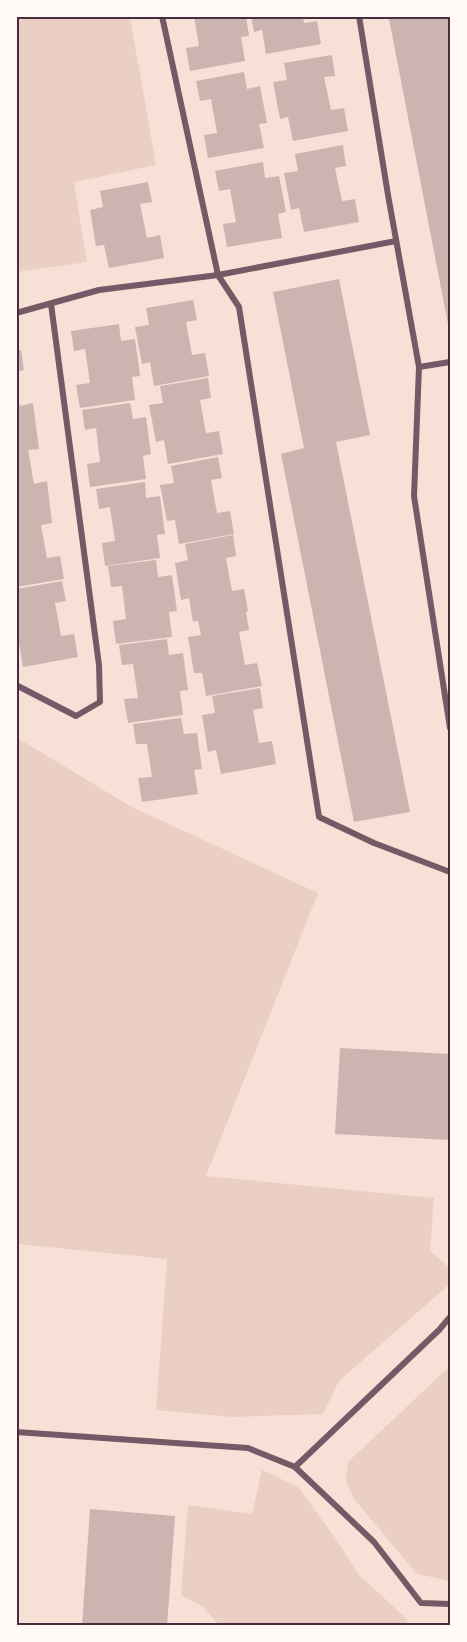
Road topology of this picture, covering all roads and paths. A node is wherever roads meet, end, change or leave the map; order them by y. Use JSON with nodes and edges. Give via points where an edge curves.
{"nodes":[{"id":1,"x":162,"y":16,"type":"edge"},
{"id":2,"x":359,"y":16,"type":"edge"},
{"id":3,"x":396,"y":241,"type":"junction"},
{"id":4,"x":218,"y":275,"type":"junction"},
{"id":5,"x":51,"y":304,"type":"junction"},
{"id":6,"x":16,"y":313,"type":"edge"},
{"id":7,"x":450,"y":362,"type":"edge"},
{"id":8,"x":419,"y":367,"type":"junction"},
{"id":9,"x":16,"y":685,"type":"edge"},
{"id":10,"x":450,"y":728,"type":"edge"},
{"id":11,"x":450,"y":872,"type":"edge"},
{"id":12,"x":450,"y":1317,"type":"edge"},
{"id":13,"x":16,"y":1432,"type":"edge"},
{"id":14,"x":295,"y":1467,"type":"junction"},
{"id":15,"x":450,"y":1604,"type":"edge"}],
"edges":[{"from":1,"to":4,"type":"street"},
{"from":2,"to":3,"type":"street"},
{"from":3,"to":4,"type":"street"},
{"from":3,"to":8,"type":"street"},
{"from":4,"to":5,"type":"street","via":[[99,290]]},
{"from":4,"to":11,"type":"street","via":[[239,307],[319,817]]},
{"from":5,"to":6,"type":"street"},
{"from":5,"to":9,"type":"street","via":[[99,665],[100,702],[76,716]]},
{"from":7,"to":8,"type":"street"},
{"from":8,"to":10,"type":"street","via":[[414,496]]},
{"from":12,"to":14,"type":"street"},
{"from":13,"to":14,"type":"street","via":[[248,1448]]},
{"from":14,"to":15,"type":"street","via":[[374,1542],[421,1603]]}]}
